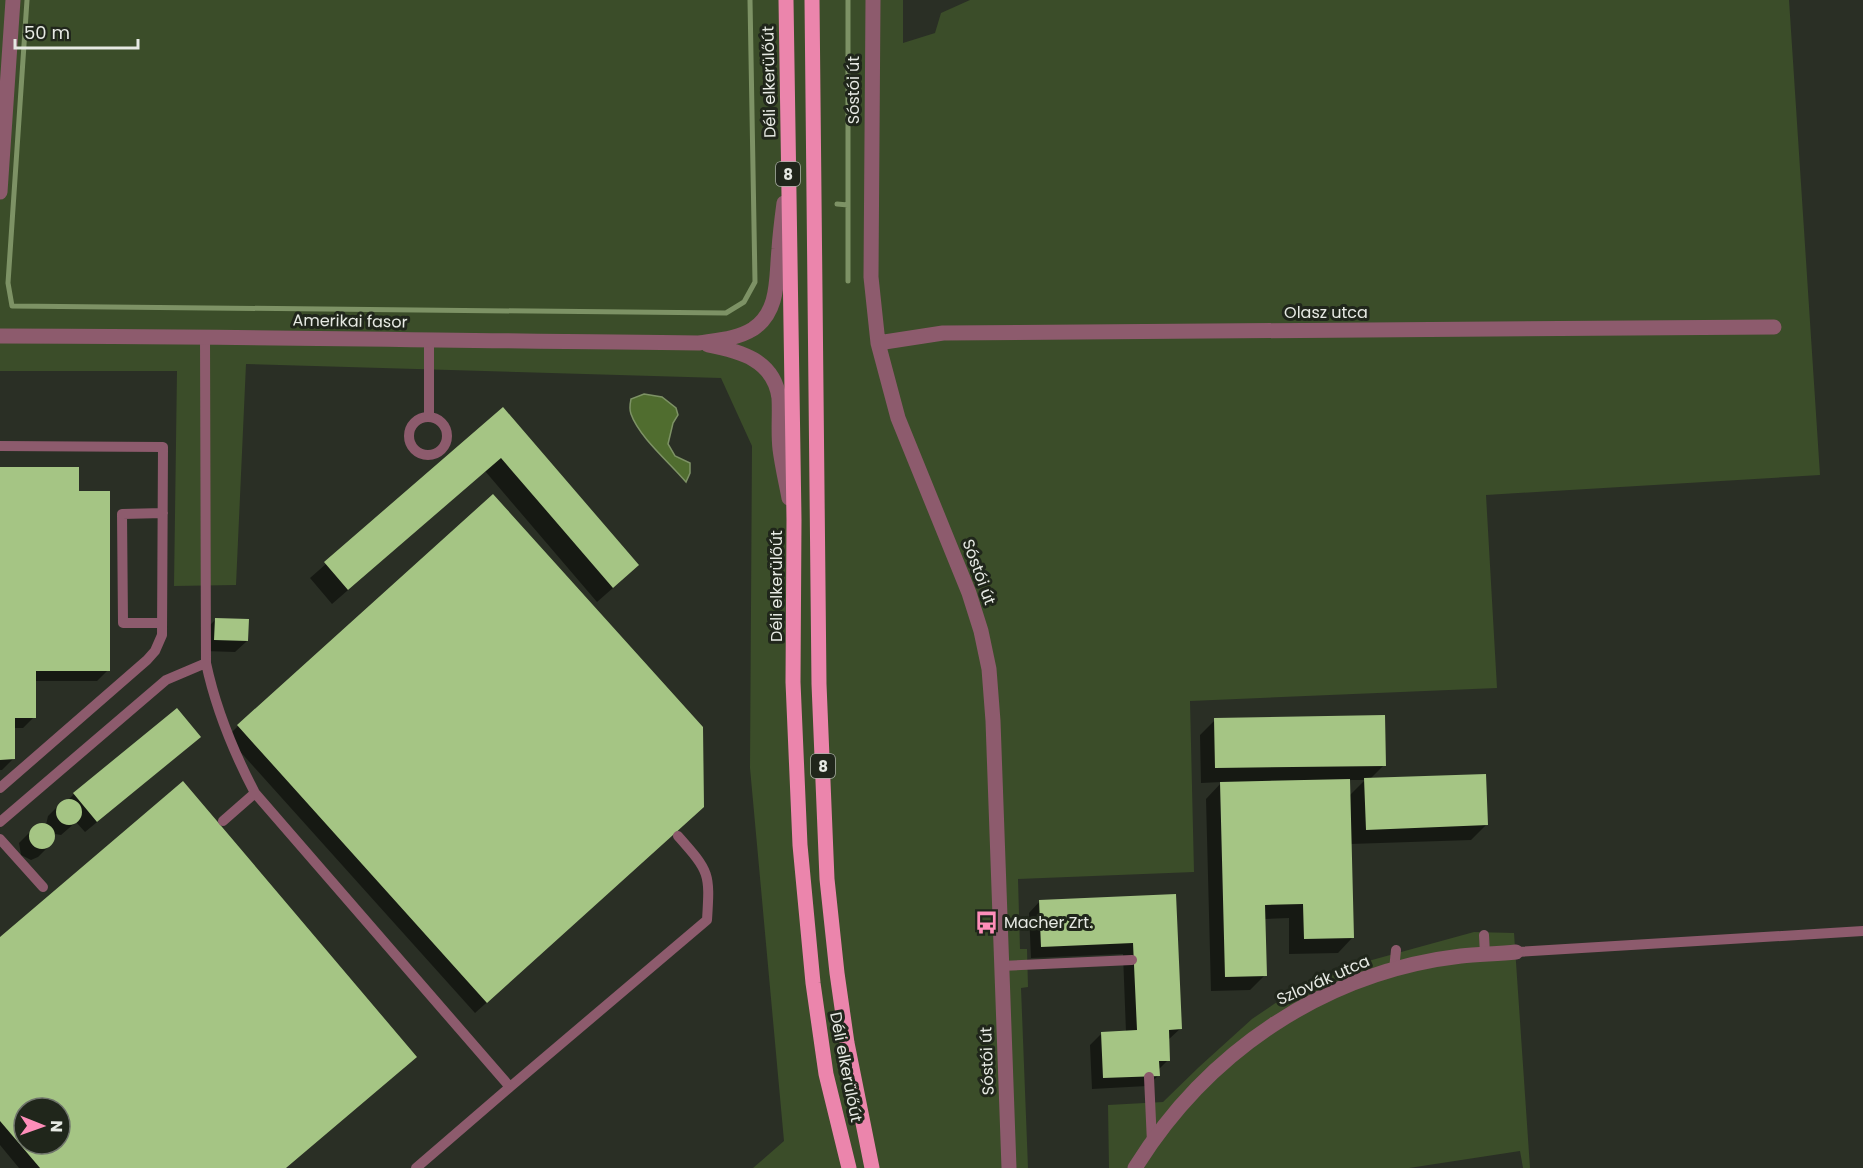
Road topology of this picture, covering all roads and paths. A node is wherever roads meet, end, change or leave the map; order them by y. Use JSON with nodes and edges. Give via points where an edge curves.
{"nodes":[{"id":1,"x":12,"y":0,"type":"edge"},
{"id":2,"x":786,"y":0,"type":"edge"},
{"id":3,"x":812,"y":0,"type":"edge"},
{"id":4,"x":873,"y":0,"type":"edge"},
{"id":5,"x":788,"y":176,"type":"junction"},
{"id":6,"x":0,"y":192,"type":"edge"},
{"id":7,"x":1774,"y":327,"type":"dead end"},
{"id":8,"x":0,"y":336,"type":"edge"},
{"id":9,"x":205,"y":336,"type":"junction"},
{"id":10,"x":429,"y":341,"type":"junction"},
{"id":11,"x":699,"y":343,"type":"junction"},
{"id":12,"x":878,"y":343,"type":"junction"},
{"id":13,"x":429,"y":417,"type":"dead end"},
{"id":14,"x":0,"y":446,"type":"edge"},
{"id":15,"x":163,"y":513,"type":"junction"},
{"id":16,"x":794,"y":520,"type":"junction"},
{"id":17,"x":162,"y":623,"type":"junction"},
{"id":18,"x":206,"y":663,"type":"junction"},
{"id":19,"x":0,"y":788,"type":"edge"},
{"id":20,"x":255,"y":793,"type":"junction"},
{"id":21,"x":223,"y":821,"type":"dead end"},
{"id":22,"x":0,"y":822,"type":"edge"},
{"id":23,"x":678,"y":836,"type":"dead end"},
{"id":24,"x":0,"y":839,"type":"edge"},
{"id":25,"x":43,"y":887,"type":"dead end"},
{"id":26,"x":1863,"y":930,"type":"edge"},
{"id":27,"x":1484,"y":935,"type":"dead end"},
{"id":28,"x":1396,"y":950,"type":"dead end"},
{"id":29,"x":1516,"y":952,"type":"joint"},
{"id":30,"x":1485,"y":955,"type":"junction"},
{"id":31,"x":1131,"y":960,"type":"dead end"},
{"id":32,"x":1001,"y":966,"type":"junction"},
{"id":33,"x":1394,"y":970,"type":"junction"},
{"id":34,"x":1149,"y":1077,"type":"dead end"},
{"id":35,"x":510,"y":1087,"type":"junction"},
{"id":36,"x":1152,"y":1143,"type":"junction"},
{"id":37,"x":416,"y":1168,"type":"edge"},
{"id":38,"x":849,"y":1168,"type":"edge"},
{"id":39,"x":872,"y":1168,"type":"edge"},
{"id":40,"x":1009,"y":1168,"type":"edge"},
{"id":41,"x":1135,"y":1168,"type":"edge"}],
"edges":[{"from":1,"to":6,"type":"street"},
{"from":2,"to":5,"type":"main road","name":"Déli elkerülőút","number":"8"},
{"from":3,"to":39,"type":"main road","name":"Déli elkerülőút","number":"8","via":[[819,684],[827,879],[837,974]]},
{"from":4,"to":12,"type":"street","name":"Sóstói út","via":[[871,277]]},
{"from":5,"to":11,"type":"street","via":[[777,284],[770,312],[752,329],[734,337]]},
{"from":5,"to":16,"type":"main road","name":"Déli elkerülőút","number":"8"},
{"from":7,"to":12,"type":"street","name":"Olasz utca","via":[[943,333]]},
{"from":8,"to":9,"type":"street","name":"Amerikai fasor"},
{"from":9,"to":10,"type":"street","name":"Amerikai fasor"},
{"from":9,"to":18,"type":"lane"},
{"from":10,"to":11,"type":"street","name":"Amerikai fasor"},
{"from":10,"to":13,"type":"lane"},
{"from":11,"to":16,"type":"street","via":[[749,356],[759,362],[775,383],[780,448]]},
{"from":12,"to":32,"type":"street","name":"Sóstói út","via":[[898,418],[969,593],[989,669]]},
{"from":14,"to":15,"type":"lane","via":[[163,447]]},
{"from":15,"to":17,"type":"lane"},
{"from":15,"to":17,"type":"lane","via":[[122,514],[123,623]]},
{"from":16,"to":38,"type":"main road","name":"Déli elkerülőút","number":"8","via":[[794,682],[801,857],[826,1074]]},
{"from":17,"to":19,"type":"lane","via":[[159,642],[147,660]]},
{"from":18,"to":20,"type":"lane","via":[[220,717]]},
{"from":18,"to":22,"type":"lane","via":[[166,680]]},
{"from":20,"to":21,"type":"lane"},
{"from":20,"to":35,"type":"lane"},
{"from":23,"to":35,"type":"lane","via":[[702,863],[706,874],[707,920]]},
{"from":24,"to":25,"type":"lane"},
{"from":26,"to":29,"type":"lane"},
{"from":27,"to":30,"type":"lane"},
{"from":28,"to":33,"type":"lane"},
{"from":29,"to":30,"type":"street","name":"Szlovák utca"},
{"from":30,"to":33,"type":"street","name":"Szlovák utca","via":[[1460,956]]},
{"from":31,"to":32,"type":"lane"},
{"from":32,"to":40,"type":"street","name":"Sóstói út"},
{"from":33,"to":36,"type":"street","name":"Szlovák utca","via":[[1302,1006],[1260,1032],[1219,1065]]},
{"from":34,"to":36,"type":"lane"},
{"from":35,"to":37,"type":"lane"},
{"from":36,"to":41,"type":"street","name":"Szlovák utca"}]}
